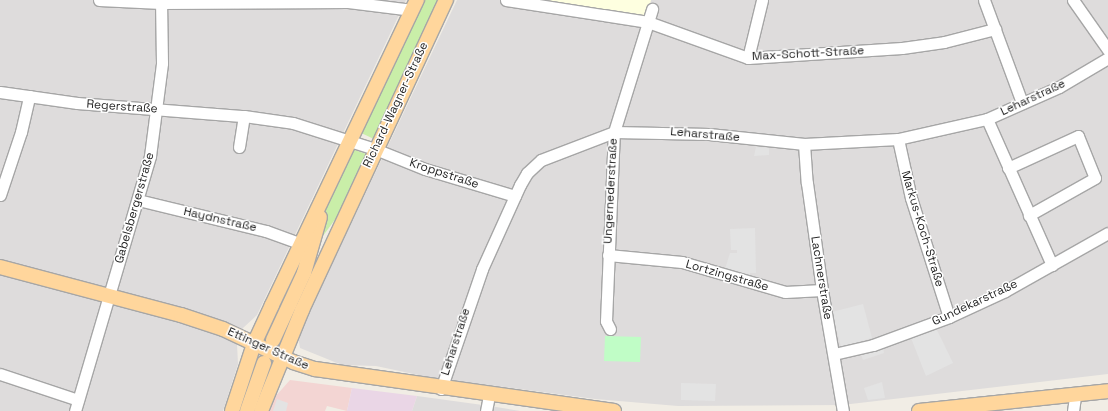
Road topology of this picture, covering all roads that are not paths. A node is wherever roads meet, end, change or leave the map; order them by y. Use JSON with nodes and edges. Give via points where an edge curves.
{"nodes":[{"id":1,"x":99,"y":0,"type":"edge"},
{"id":2,"x":446,"y":0,"type":"edge"},
{"id":3,"x":506,"y":0,"type":"edge"},
{"id":4,"x":762,"y":0,"type":"edge"},
{"id":5,"x":984,"y":0,"type":"edge"},
{"id":6,"x":1073,"y":0,"type":"edge"},
{"id":7,"x":161,"y":2,"type":"edge"},
{"id":8,"x":415,"y":5,"type":"edge"},
{"id":9,"x":652,"y":9,"type":"dead end"},
{"id":10,"x":648,"y":22,"type":"junction"},
{"id":11,"x":995,"y":29,"type":"junction"},
{"id":12,"x":1108,"y":50,"type":"edge"},
{"id":13,"x":748,"y":58,"type":"junction"},
{"id":14,"x":1108,"y":58,"type":"edge"},
{"id":15,"x":0,"y":92,"type":"edge"},
{"id":16,"x":29,"y":96,"type":"junction"},
{"id":17,"x":1022,"y":103,"type":"junction"},
{"id":18,"x":157,"y":109,"type":"junction"},
{"id":19,"x":244,"y":116,"type":"junction"},
{"id":20,"x":987,"y":119,"type":"junction"},
{"id":21,"x":614,"y":132,"type":"junction"},
{"id":22,"x":898,"y":139,"type":"junction"},
{"id":23,"x":350,"y":141,"type":"junction"},
{"id":24,"x":804,"y":144,"type":"junction"},
{"id":25,"x":239,"y":147,"type":"dead end"},
{"id":26,"x":375,"y":149,"type":"junction"},
{"id":27,"x":1008,"y":168,"type":"junction"},
{"id":28,"x":0,"y":195,"type":"edge"},
{"id":29,"x":515,"y":196,"type":"junction"},
{"id":30,"x":138,"y":200,"type":"junction"},
{"id":31,"x":322,"y":201,"type":"junction"},
{"id":32,"x":347,"y":211,"type":"junction"},
{"id":33,"x":1029,"y":215,"type":"junction"},
{"id":34,"x":1108,"y":233,"type":"edge"},
{"id":35,"x":301,"y":244,"type":"junction"},
{"id":36,"x":608,"y":255,"type":"junction"},
{"id":37,"x":1052,"y":265,"type":"junction"},
{"id":38,"x":0,"y":267,"type":"edge"},
{"id":39,"x":304,"y":273,"type":"junction"},
{"id":40,"x":822,"y":290,"type":"junction"},
{"id":41,"x":110,"y":297,"type":"junction"},
{"id":42,"x":949,"y":317,"type":"junction"},
{"id":43,"x":610,"y":329,"type":"dead end"},
{"id":44,"x":273,"y":340,"type":"dead end"},
{"id":45,"x":254,"y":344,"type":"junction"},
{"id":46,"x":834,"y":354,"type":"junction"},
{"id":47,"x":282,"y":357,"type":"junction"},
{"id":48,"x":264,"y":363,"type":"dead end"},
{"id":49,"x":0,"y":374,"type":"edge"},
{"id":50,"x":442,"y":388,"type":"junction"},
{"id":51,"x":1108,"y":391,"type":"edge"},
{"id":52,"x":489,"y":395,"type":"junction"},
{"id":53,"x":1075,"y":396,"type":"junction"},
{"id":54,"x":78,"y":400,"type":"junction"},
{"id":55,"x":75,"y":411,"type":"edge"},
{"id":56,"x":232,"y":411,"type":"edge"},
{"id":57,"x":247,"y":411,"type":"edge"},
{"id":58,"x":261,"y":411,"type":"edge"},
{"id":59,"x":486,"y":411,"type":"edge"},
{"id":60,"x":614,"y":411,"type":"edge"},
{"id":61,"x":842,"y":411,"type":"edge"},
{"id":62,"x":919,"y":411,"type":"edge"},
{"id":63,"x":1073,"y":411,"type":"edge"}],
"edges":[{"from":1,"to":7,"type":"street"},
{"from":2,"to":26,"type":"main road","name":"Richard-Wagner-Straße"},
{"from":3,"to":10,"type":"street","name":"Max-Schott-Straße"},
{"from":4,"to":13,"type":"street"},
{"from":5,"to":11,"type":"street"},
{"from":6,"to":12,"type":"street"},
{"from":7,"to":8,"type":"street","via":[[348,2]]},
{"from":7,"to":18,"type":"street","name":"Gabelsbergerstraße","via":[[162,63]]},
{"from":8,"to":23,"type":"main road","name":"Richard-Wagner-Straße"},
{"from":9,"to":10,"type":"street","name":"Ungernederstraße"},
{"from":10,"to":13,"type":"street","name":"Max-Schott-Straße"},
{"from":10,"to":21,"type":"street","name":"Ungernederstraße"},
{"from":11,"to":13,"type":"street","name":"Max-Schott-Straße","via":[[944,42],[902,48]]},
{"from":11,"to":17,"type":"street"},
{"from":14,"to":17,"type":"street","name":"Leharstraße","via":[[1059,86]]},
{"from":15,"to":16,"type":"street","name":"Regerstraße"},
{"from":16,"to":18,"type":"street","name":"Regerstraße","via":[[77,103]]},
{"from":16,"to":28,"type":"street","via":[[21,132]]},
{"from":17,"to":20,"type":"street","name":"Leharstraße"},
{"from":18,"to":19,"type":"street","name":"Regerstraße"},
{"from":18,"to":30,"type":"street","name":"Gabelsbergerstraße","via":[[150,156]]},
{"from":19,"to":23,"type":"street","name":"Regerstraße","via":[[293,123]]},
{"from":19,"to":25,"type":"street"},
{"from":20,"to":22,"type":"street","name":"Leharstraße"},
{"from":20,"to":27,"type":"street"},
{"from":21,"to":24,"type":"street","name":"Leharstraße","via":[[665,132]]},
{"from":21,"to":29,"type":"street","name":"Leharstraße","via":[[541,160],[527,173]]},
{"from":21,"to":36,"type":"street","name":"Ungernederstraße"},
{"from":22,"to":24,"type":"street","name":"Leharstraße"},
{"from":22,"to":42,"type":"street","name":"Markus-Koch-Straße","via":[[911,198]]},
{"from":23,"to":26,"type":"street","name":"Regerstraße"},
{"from":23,"to":31,"type":"main road","name":"Richard-Wagner-Straße"},
{"from":24,"to":40,"type":"street","name":"Lachnerstraße"},
{"from":26,"to":29,"type":"street","name":"Kroppstraße","via":[[425,169]]},
{"from":26,"to":32,"type":"main road","name":"Richard-Wagner-Straße"},
{"from":27,"to":33,"type":"street"},
{"from":27,"to":33,"type":"street","via":[[1078,136],[1095,178]]},
{"from":29,"to":50,"type":"street","name":"Leharstraße","via":[[482,269]]},
{"from":30,"to":35,"type":"street","name":"Haydnstraße","via":[[266,230]]},
{"from":30,"to":41,"type":"street","name":"Gabelsbergerstraße"},
{"from":31,"to":35,"type":"main road","name":"Richard-Wagner-Straße"},
{"from":31,"to":39,"type":"main road","name":"Richard-Wagner-Straße","via":[[316,238]]},
{"from":32,"to":39,"type":"main road","name":"Richard-Wagner-Straße","via":[[321,244]]},
{"from":32,"to":47,"type":"main road","name":"Richard-Wagner-Straße"},
{"from":33,"to":37,"type":"street"},
{"from":34,"to":37,"type":"street","name":"Gundekarstraße"},
{"from":35,"to":45,"type":"main road","name":"Richard-Wagner-Straße"},
{"from":36,"to":40,"type":"street","name":"Lortzingstraße","via":[[694,265],[785,292]]},
{"from":36,"to":43,"type":"street","name":"Ungernederstraße","via":[[606,321]]},
{"from":37,"to":42,"type":"street","name":"Gundekarstraße","via":[[1005,291]]},
{"from":38,"to":41,"type":"main road","name":"Ettinger Straße"},
{"from":39,"to":44,"type":"main road","name":"Richard-Wagner-Straße"},
{"from":40,"to":46,"type":"street","name":"Lachnerstraße"},
{"from":41,"to":45,"type":"main road","name":"Ettinger Straße","via":[[208,324]]},
{"from":41,"to":54,"type":"street","name":"Gabelsbergerstraße"},
{"from":42,"to":46,"type":"street","name":"Gundekarstraße","via":[[879,343]]},
{"from":45,"to":47,"type":"main road","name":"Ettinger Straße"},
{"from":45,"to":56,"type":"main road","name":"Richard-Wagner-Straße"},
{"from":46,"to":61,"type":"street","name":"Lachnerstraße"},
{"from":47,"to":50,"type":"main road","name":"Ettinger Straße","via":[[325,372]]},
{"from":47,"to":58,"type":"main road","name":"Richard-Wagner-Straße"},
{"from":48,"to":57,"type":"main road"},
{"from":49,"to":54,"type":"street"},
{"from":50,"to":52,"type":"main road","name":"Ettinger Straße"},
{"from":51,"to":53,"type":"main road"},
{"from":52,"to":59,"type":"street"},
{"from":52,"to":60,"type":"main road","name":"Ettinger Straße"},
{"from":53,"to":62,"type":"main road"},
{"from":53,"to":63,"type":"street"},
{"from":54,"to":55,"type":"street","name":"Gabelsbergerstraße"}]}
